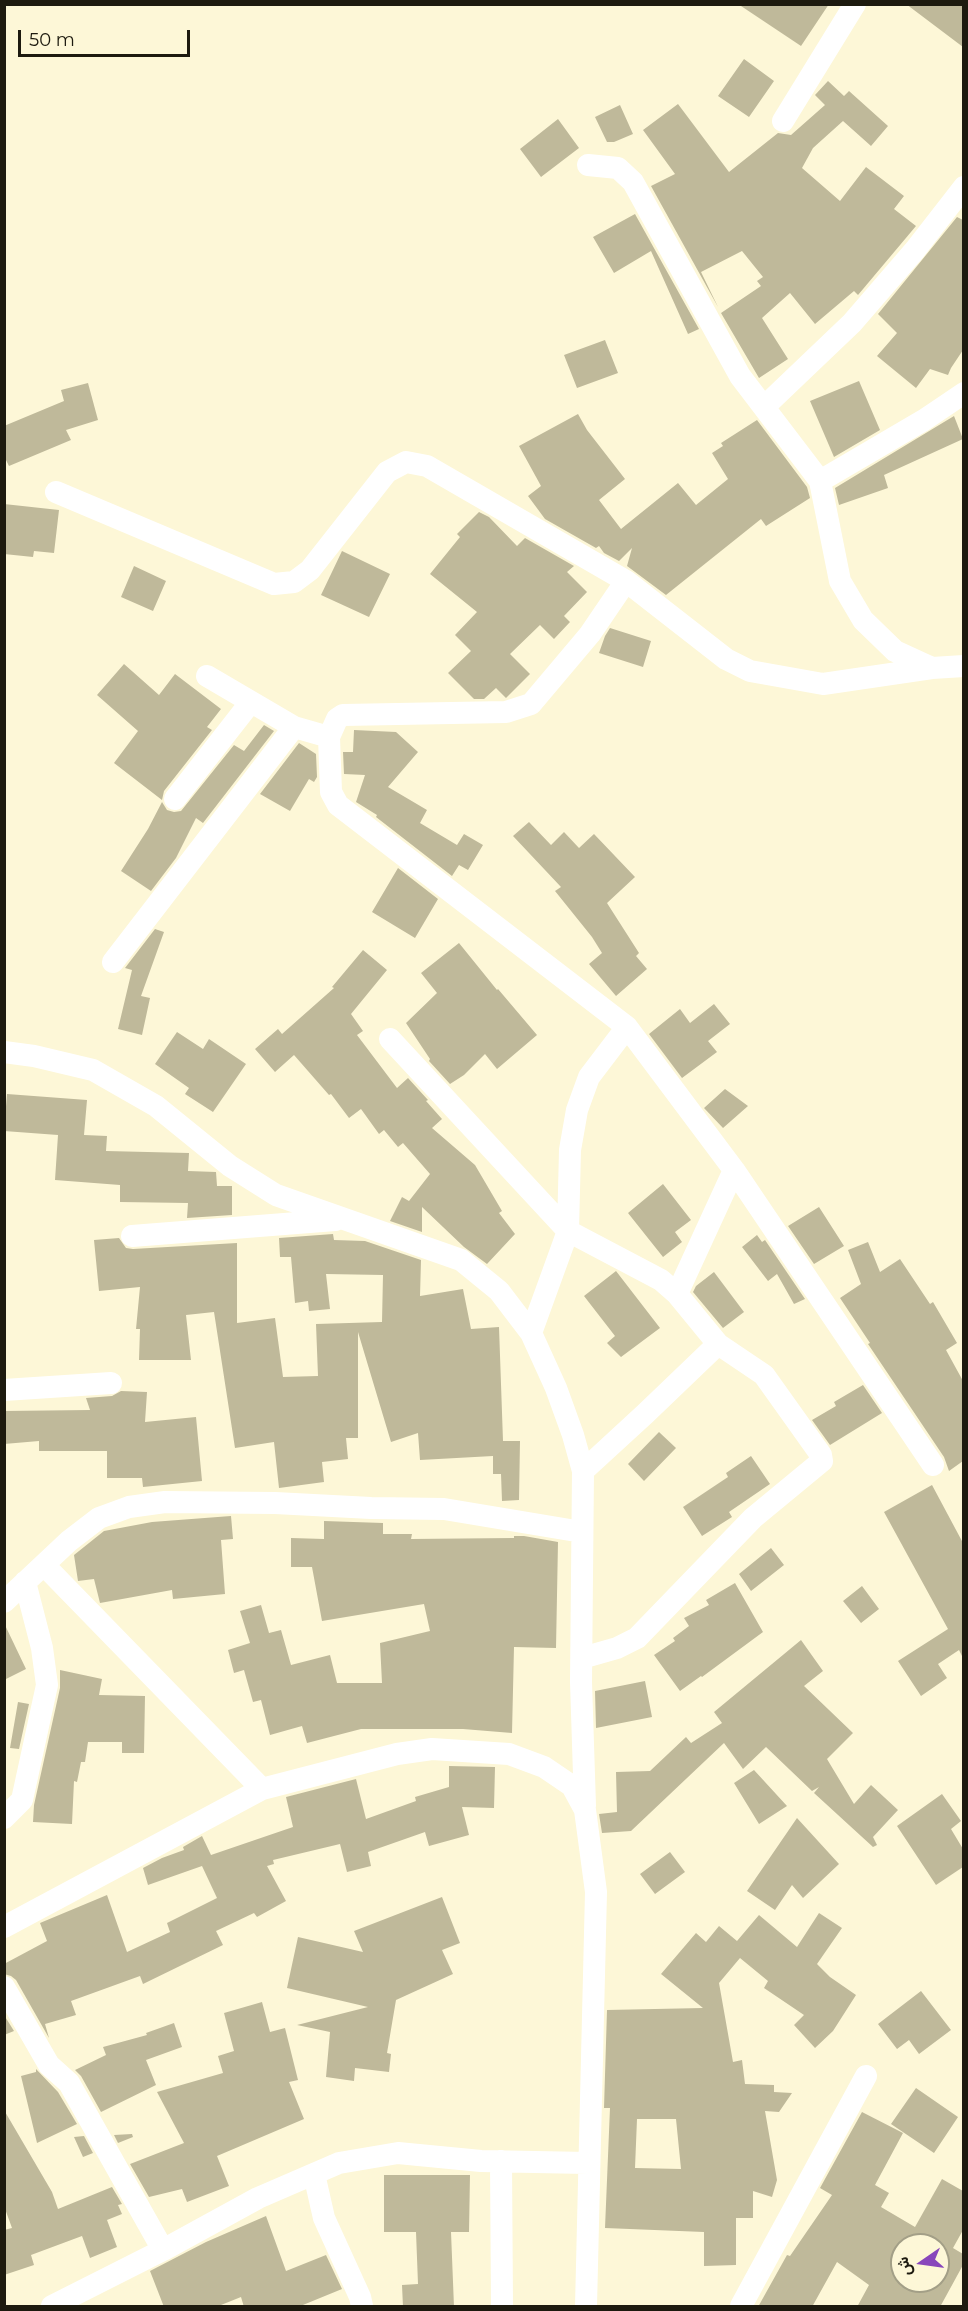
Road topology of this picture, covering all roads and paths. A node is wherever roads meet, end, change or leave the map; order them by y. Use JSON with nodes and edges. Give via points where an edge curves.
{"nodes":[{"id":1,"x":855,"y":4,"type":"edge"},
{"id":2,"x":783,"y":121,"type":"dead end"},
{"id":3,"x":588,"y":165,"type":"dead end"},
{"id":4,"x":963,"y":187,"type":"edge"},
{"id":5,"x":963,"y":393,"type":"edge"},
{"id":6,"x":764,"y":407,"type":"junction"},
{"id":7,"x":820,"y":481,"type":"junction"},
{"id":8,"x":56,"y":492,"type":"dead end"},
{"id":9,"x":626,"y":581,"type":"junction"},
{"id":10,"x":963,"y":666,"type":"edge"},
{"id":11,"x":932,"y":668,"type":"junction"},
{"id":12,"x":207,"y":676,"type":"dead end"},
{"id":13,"x":249,"y":703,"type":"junction"},
{"id":14,"x":294,"y":727,"type":"junction"},
{"id":15,"x":329,"y":737,"type":"junction"},
{"id":16,"x":175,"y":799,"type":"dead end"},
{"id":17,"x":113,"y":962,"type":"dead end"},
{"id":18,"x":627,"y":1028,"type":"junction"},
{"id":19,"x":390,"y":1039,"type":"dead end"},
{"id":20,"x":4,"y":1052,"type":"edge"},
{"id":21,"x":734,"y":1170,"type":"junction"},
{"id":22,"x":343,"y":1220,"type":"junction"},
{"id":23,"x":568,"y":1231,"type":"junction"},
{"id":24,"x":132,"y":1236,"type":"dead end"},
{"id":25,"x":677,"y":1294,"type":"junction"},
{"id":26,"x":531,"y":1333,"type":"junction"},
{"id":27,"x":718,"y":1344,"type":"junction"},
{"id":28,"x":111,"y":1383,"type":"dead end"},
{"id":29,"x":4,"y":1390,"type":"edge"},
{"id":30,"x":933,"y":1465,"type":"dead end"},
{"id":31,"x":583,"y":1471,"type":"junction"},
{"id":32,"x":582,"y":1532,"type":"junction"},
{"id":33,"x":44,"y":1565,"type":"junction"},
{"id":34,"x":25,"y":1582,"type":"junction"},
{"id":35,"x":4,"y":1602,"type":"edge"},
{"id":36,"x":582,"y":1658,"type":"junction"},
{"id":37,"x":262,"y":1789,"type":"junction"},
{"id":38,"x":585,"y":1810,"type":"junction"},
{"id":39,"x":4,"y":1818,"type":"edge"},
{"id":40,"x":4,"y":1927,"type":"edge"},
{"id":41,"x":4,"y":1988,"type":"edge"},
{"id":42,"x":866,"y":2076,"type":"dead end"},
{"id":43,"x":501,"y":2161,"type":"junction"},
{"id":44,"x":588,"y":2163,"type":"junction"},
{"id":45,"x":314,"y":2174,"type":"junction"},
{"id":46,"x":163,"y":2250,"type":"junction"},
{"id":47,"x":52,"y":2307,"type":"edge"},
{"id":48,"x":362,"y":2307,"type":"edge"},
{"id":49,"x":502,"y":2307,"type":"edge"},
{"id":50,"x":586,"y":2307,"type":"edge"},
{"id":51,"x":741,"y":2307,"type":"edge"}],
"edges":[{"from":1,"to":2,"type":"street"},
{"from":3,"to":6,"type":"street","via":[[618,168],[633,182],[740,376]]},
{"from":4,"to":6,"type":"street","via":[[852,323]]},
{"from":5,"to":7,"type":"street"},
{"from":6,"to":7,"type":"street"},
{"from":7,"to":11,"type":"street","via":[[840,581],[863,620],[896,651]]},
{"from":8,"to":9,"type":"street","via":[[273,584],[294,582],[310,570],[387,472],[406,462],[426,465]]},
{"from":9,"to":11,"type":"street","via":[[726,659],[750,671],[823,684]]},
{"from":9,"to":15,"type":"street","via":[[590,634],[531,704],[506,712],[343,715]]},
{"from":10,"to":11,"type":"street"},
{"from":12,"to":13,"type":"street"},
{"from":13,"to":14,"type":"street"},
{"from":13,"to":16,"type":"street"},
{"from":14,"to":15,"type":"street"},
{"from":14,"to":17,"type":"street"},
{"from":15,"to":18,"type":"street","via":[[331,792],[338,805]]},
{"from":18,"to":21,"type":"street"},
{"from":18,"to":23,"type":"street","via":[[589,1077],[577,1110],[570,1150]]},
{"from":19,"to":23,"type":"street"},
{"from":20,"to":22,"type":"street","via":[[93,1070],[156,1106],[230,1166],[276,1196]]},
{"from":21,"to":25,"type":"street"},
{"from":21,"to":30,"type":"street"},
{"from":22,"to":24,"type":"street"},
{"from":22,"to":26,"type":"street","via":[[461,1260],[499,1291]]},
{"from":23,"to":25,"type":"street","via":[[661,1280]]},
{"from":23,"to":26,"type":"street"},
{"from":25,"to":27,"type":"street"},
{"from":26,"to":31,"type":"street","via":[[559,1397]]},
{"from":27,"to":31,"type":"street"},
{"from":27,"to":36,"type":"street","via":[[764,1375],[822,1461],[753,1518],[638,1638]]},
{"from":28,"to":29,"type":"street"},
{"from":31,"to":32,"type":"street"},
{"from":32,"to":33,"type":"street","via":[[444,1509],[165,1502],[129,1507],[99,1518]]},
{"from":32,"to":36,"type":"street"},
{"from":33,"to":34,"type":"street"},
{"from":33,"to":37,"type":"street"},
{"from":34,"to":35,"type":"street"},
{"from":34,"to":39,"type":"street","via":[[47,1685],[22,1800]]},
{"from":36,"to":38,"type":"street"},
{"from":37,"to":38,"type":"street","via":[[432,1749],[509,1754],[544,1767],[572,1786]]},
{"from":37,"to":40,"type":"street"},
{"from":38,"to":44,"type":"street","via":[[596,1892]]},
{"from":41,"to":46,"type":"street","via":[[49,2065],[69,2083]]},
{"from":42,"to":51,"type":"street"},
{"from":43,"to":44,"type":"street"},
{"from":43,"to":45,"type":"street","via":[[398,2152],[339,2163]]},
{"from":43,"to":49,"type":"street"},
{"from":44,"to":50,"type":"street"},
{"from":45,"to":46,"type":"street","via":[[258,2198]]},
{"from":45,"to":48,"type":"street","via":[[324,2218]]},
{"from":46,"to":47,"type":"street"}]}
